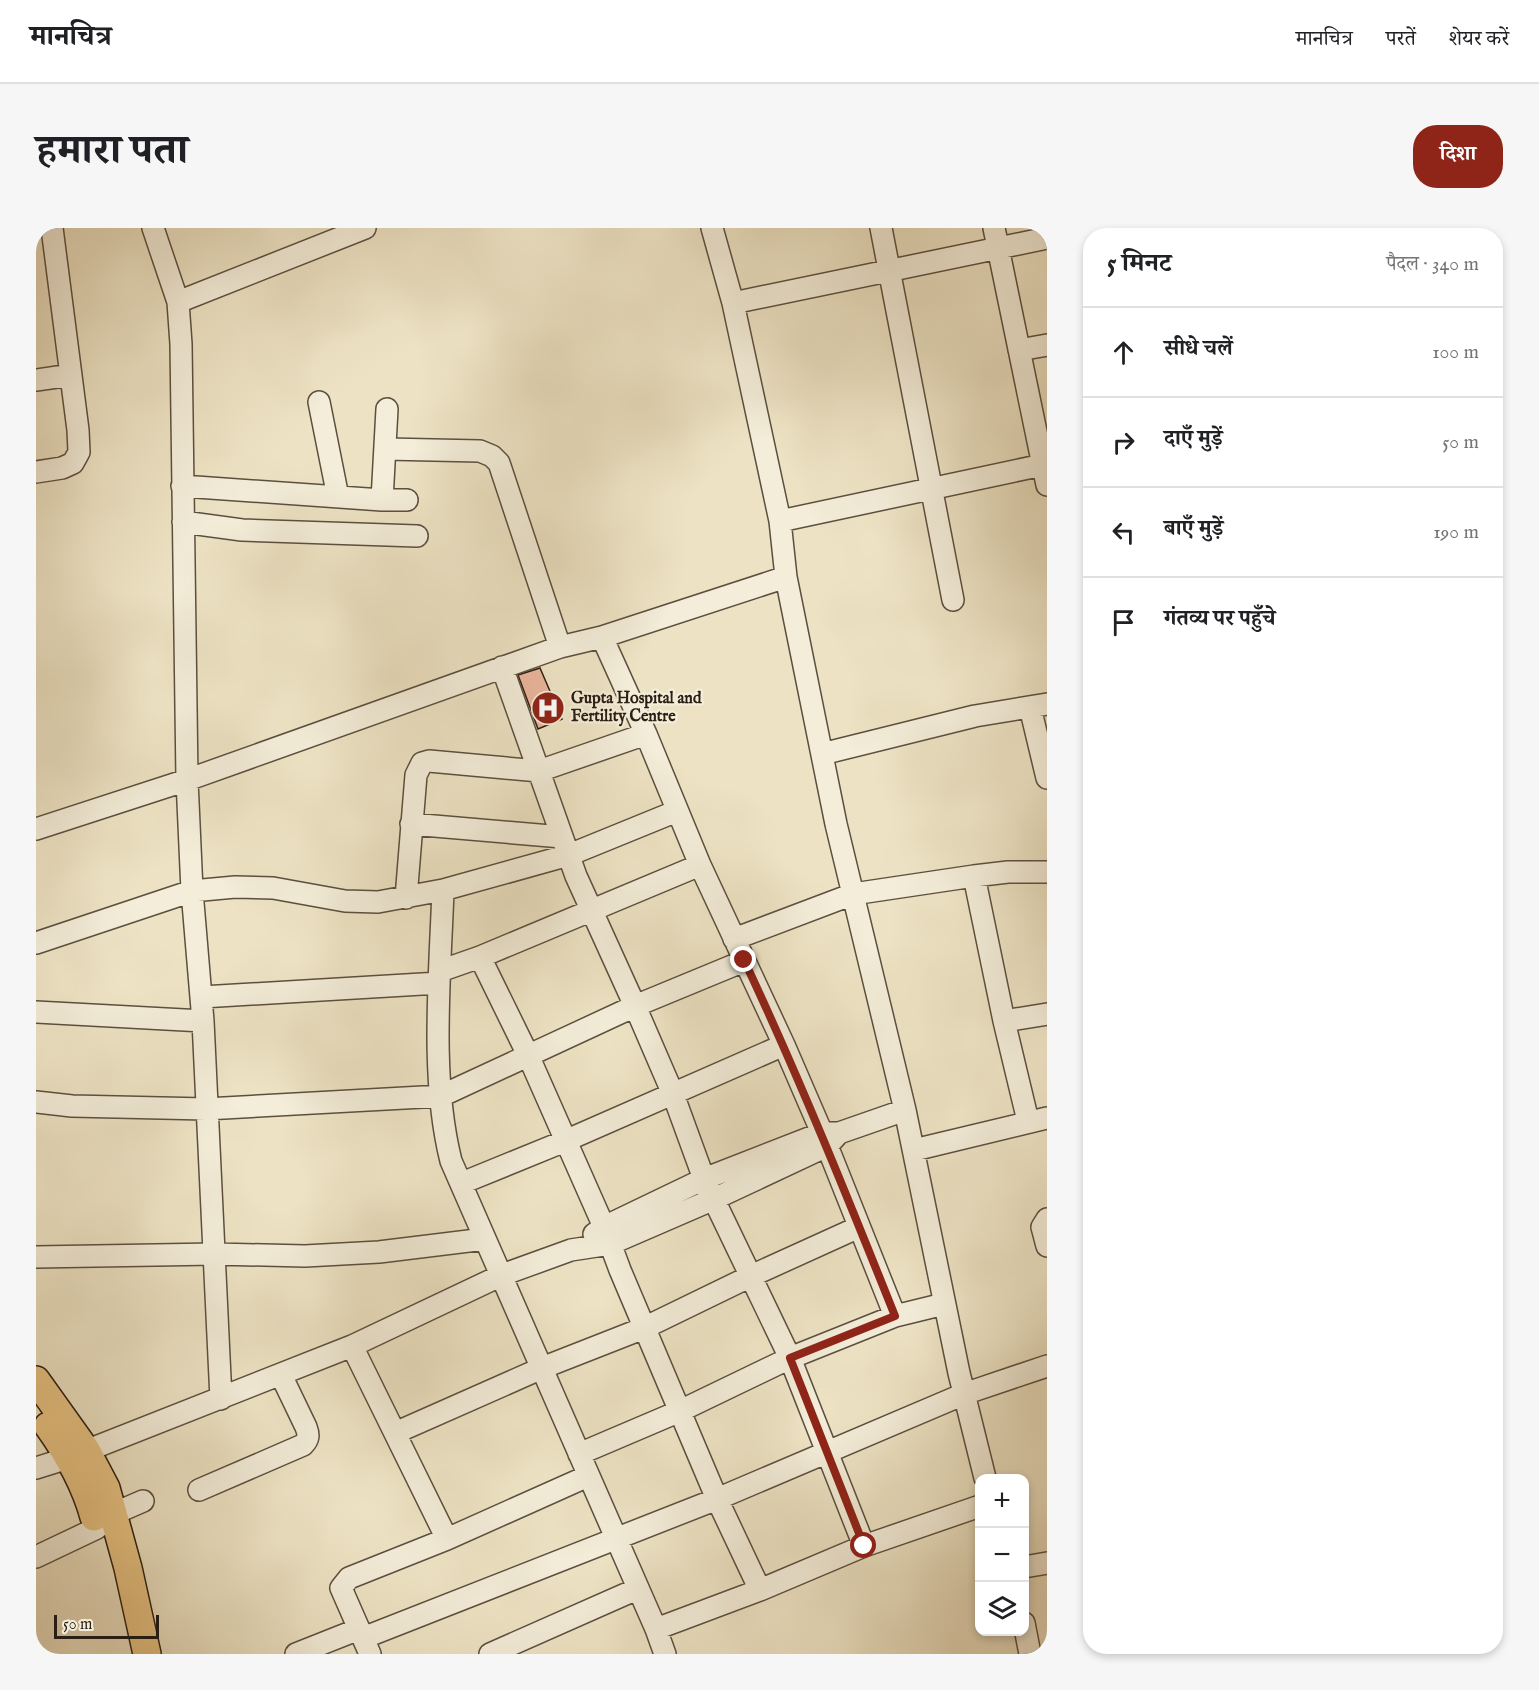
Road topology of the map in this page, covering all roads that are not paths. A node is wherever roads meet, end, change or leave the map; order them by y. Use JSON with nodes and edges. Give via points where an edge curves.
{"nodes":[{"id":1,"x":52,"y":228,"type":"edge"},
{"id":2,"x":153,"y":228,"type":"edge"},
{"id":3,"x":365,"y":228,"type":"edge"},
{"id":4,"x":712,"y":228,"type":"edge"},
{"id":5,"x":881,"y":228,"type":"edge"},
{"id":6,"x":995,"y":238,"type":"edge"},
{"id":7,"x":1047,"y":238,"type":"edge"},
{"id":8,"x":889,"y":270,"type":"junction"},
{"id":9,"x":178,"y":302,"type":"junction"},
{"id":10,"x":733,"y":303,"type":"junction"},
{"id":11,"x":1047,"y":345,"type":"edge"},
{"id":12,"x":1019,"y":350,"type":"junction"},
{"id":13,"x":71,"y":375,"type":"junction"},
{"id":14,"x":36,"y":380,"type":"edge"},
{"id":15,"x":319,"y":402,"type":"dead end"},
{"id":16,"x":387,"y":409,"type":"dead end"},
{"id":17,"x":387,"y":449,"type":"junction"},
{"id":18,"x":1046,"y":471,"type":"edge"},
{"id":19,"x":36,"y":472,"type":"edge"},
{"id":20,"x":182,"y":486,"type":"junction"},
{"id":21,"x":931,"y":487,"type":"junction"},
{"id":22,"x":338,"y":497,"type":"junction"},
{"id":23,"x":382,"y":500,"type":"junction"},
{"id":24,"x":406,"y":500,"type":"dead end"},
{"id":25,"x":780,"y":521,"type":"junction"},
{"id":26,"x":183,"y":522,"type":"junction"},
{"id":27,"x":417,"y":536,"type":"dead end"},
{"id":28,"x":786,"y":577,"type":"junction"},
{"id":29,"x":953,"y":600,"type":"dead end"},
{"id":30,"x":602,"y":637,"type":"junction"},
{"id":31,"x":560,"y":647,"type":"junction"},
{"id":32,"x":502,"y":667,"type":"junction"},
{"id":33,"x":1039,"y":705,"type":"edge"},
{"id":34,"x":646,"y":734,"type":"junction"},
{"id":35,"x":822,"y":754,"type":"junction"},
{"id":36,"x":539,"y":771,"type":"junction"},
{"id":37,"x":1047,"y":778,"type":"edge"},
{"id":38,"x":187,"y":780,"type":"junction"},
{"id":39,"x":677,"y":811,"type":"junction"},
{"id":40,"x":411,"y":824,"type":"junction"},
{"id":41,"x":36,"y":829,"type":"edge"},
{"id":42,"x":565,"y":846,"type":"junction"},
{"id":43,"x":700,"y":865,"type":"junction"},
{"id":44,"x":1047,"y":872,"type":"edge"},
{"id":45,"x":974,"y":876,"type":"junction"},
{"id":46,"x":443,"y":890,"type":"junction"},
{"id":47,"x":192,"y":891,"type":"junction"},
{"id":48,"x":853,"y":894,"type":"junction"},
{"id":49,"x":406,"y":898,"type":"junction"},
{"id":50,"x":591,"y":909,"type":"junction"},
{"id":51,"x":734,"y":939,"type":"junction"},
{"id":52,"x":36,"y":943,"type":"edge"},
{"id":53,"x":480,"y":957,"type":"junction"},
{"id":54,"x":744,"y":960,"type":"junction"},
{"id":55,"x":440,"y":977,"type":"junction"},
{"id":56,"x":202,"y":997,"type":"junction"},
{"id":57,"x":635,"y":1006,"type":"junction"},
{"id":58,"x":36,"y":1012,"type":"edge"},
{"id":59,"x":1047,"y":1014,"type":"edge"},
{"id":60,"x":204,"y":1021,"type":"junction"},
{"id":61,"x":1004,"y":1021,"type":"junction"},
{"id":62,"x":784,"y":1045,"type":"junction"},
{"id":63,"x":528,"y":1055,"type":"junction"},
{"id":64,"x":673,"y":1095,"type":"junction"},
{"id":65,"x":441,"y":1096,"type":"junction"},
{"id":66,"x":36,"y":1102,"type":"edge"},
{"id":67,"x":206,"y":1108,"type":"junction"},
{"id":68,"x":905,"y":1110,"type":"junction"},
{"id":69,"x":1038,"y":1119,"type":"edge"},
{"id":70,"x":829,"y":1138,"type":"junction"},
{"id":71,"x":565,"y":1141,"type":"junction"},
{"id":72,"x":914,"y":1150,"type":"junction"},
{"id":73,"x":704,"y":1179,"type":"junction"},
{"id":74,"x":462,"y":1183,"type":"junction"},
{"id":75,"x":714,"y":1199,"type":"junction"},
{"id":76,"x":1047,"y":1219,"type":"edge"},
{"id":77,"x":859,"y":1227,"type":"junction"},
{"id":78,"x":607,"y":1236,"type":"junction"},
{"id":79,"x":486,"y":1239,"type":"junction"},
{"id":80,"x":1047,"y":1246,"type":"edge"},
{"id":81,"x":215,"y":1254,"type":"junction"},
{"id":82,"x":36,"y":1257,"type":"edge"},
{"id":83,"x":502,"y":1275,"type":"junction"},
{"id":84,"x":751,"y":1276,"type":"junction"},
{"id":85,"x":944,"y":1304,"type":"junction"},
{"id":86,"x":895,"y":1316,"type":"junction"},
{"id":87,"x":644,"y":1328,"type":"junction"},
{"id":88,"x":352,"y":1346,"type":"junction"},
{"id":89,"x":790,"y":1358,"type":"junction"},
{"id":90,"x":1047,"y":1366,"type":"edge"},
{"id":91,"x":542,"y":1368,"type":"junction"},
{"id":92,"x":281,"y":1374,"type":"junction"},
{"id":93,"x":36,"y":1380,"type":"edge"},
{"id":94,"x":964,"y":1394,"type":"junction"},
{"id":95,"x":221,"y":1399,"type":"junction"},
{"id":96,"x":36,"y":1410,"type":"edge"},
{"id":97,"x":680,"y":1411,"type":"junction"},
{"id":98,"x":395,"y":1432,"type":"junction"},
{"id":99,"x":827,"y":1451,"type":"junction"},
{"id":100,"x":77,"y":1454,"type":"junction"},
{"id":101,"x":579,"y":1454,"type":"junction"},
{"id":102,"x":36,"y":1468,"type":"edge"},
{"id":103,"x":984,"y":1474,"type":"edge"},
{"id":104,"x":588,"y":1476,"type":"junction"},
{"id":105,"x":199,"y":1490,"type":"dead end"},
{"id":106,"x":717,"y":1499,"type":"junction"},
{"id":107,"x":143,"y":1501,"type":"dead end"},
{"id":108,"x":975,"y":1508,"type":"edge"},
{"id":109,"x":105,"y":1521,"type":"junction"},
{"id":110,"x":447,"y":1539,"type":"junction"},
{"id":111,"x":615,"y":1539,"type":"junction"},
{"id":112,"x":864,"y":1546,"type":"junction"},
{"id":113,"x":36,"y":1557,"type":"edge"},
{"id":114,"x":1047,"y":1563,"type":"edge"},
{"id":115,"x":1029,"y":1566,"type":"edge"},
{"id":116,"x":637,"y":1589,"type":"junction"},
{"id":117,"x":760,"y":1590,"type":"junction"},
{"id":118,"x":1028,"y":1638,"type":"edge"},
{"id":119,"x":364,"y":1640,"type":"edge"},
{"id":120,"x":658,"y":1646,"type":"edge"},
{"id":121,"x":132,"y":1654,"type":"edge"},
{"id":122,"x":147,"y":1654,"type":"edge"},
{"id":123,"x":296,"y":1654,"type":"edge"},
{"id":124,"x":490,"y":1654,"type":"edge"},
{"id":125,"x":1042,"y":1654,"type":"edge"}],
"edges":[{"from":1,"to":13,"type":"street"},
{"from":2,"to":9,"type":"street"},
{"from":3,"to":9,"type":"street"},
{"from":4,"to":10,"type":"street"},
{"from":5,"to":8,"type":"street"},
{"from":6,"to":7,"type":"street"},
{"from":6,"to":8,"type":"street"},
{"from":6,"to":12,"type":"street"},
{"from":8,"to":10,"type":"street"},
{"from":8,"to":21,"type":"street"},
{"from":9,"to":20,"type":"street"},
{"from":10,"to":25,"type":"street"},
{"from":11,"to":12,"type":"street"},
{"from":12,"to":18,"type":"street"},
{"from":13,"to":14,"type":"street"},
{"from":13,"to":19,"type":"street","via":[[78,452],[73,463]]},
{"from":15,"to":22,"type":"street"},
{"from":16,"to":17,"type":"street"},
{"from":17,"to":23,"type":"street"},
{"from":17,"to":31,"type":"street","via":[[480,450],[499,463]]},
{"from":18,"to":21,"type":"street"},
{"from":20,"to":22,"type":"street"},
{"from":20,"to":26,"type":"street"},
{"from":21,"to":25,"type":"street"},
{"from":21,"to":29,"type":"street"},
{"from":22,"to":23,"type":"street"},
{"from":23,"to":24,"type":"street"},
{"from":25,"to":28,"type":"street"},
{"from":26,"to":27,"type":"street","via":[[242,530]]},
{"from":26,"to":38,"type":"street"},
{"from":28,"to":30,"type":"street"},
{"from":28,"to":35,"type":"street"},
{"from":30,"to":31,"type":"street"},
{"from":30,"to":34,"type":"street"},
{"from":31,"to":32,"type":"street"},
{"from":32,"to":36,"type":"street"},
{"from":32,"to":38,"type":"street"},
{"from":33,"to":35,"type":"street","via":[[975,716]]},
{"from":33,"to":37,"type":"street"},
{"from":34,"to":36,"type":"street"},
{"from":34,"to":39,"type":"street"},
{"from":35,"to":48,"type":"street"},
{"from":36,"to":40,"type":"street","via":[[422,763],[416,775]]},
{"from":36,"to":42,"type":"street"},
{"from":38,"to":41,"type":"street"},
{"from":38,"to":47,"type":"street"},
{"from":39,"to":42,"type":"street"},
{"from":39,"to":43,"type":"street"},
{"from":40,"to":42,"type":"street"},
{"from":40,"to":49,"type":"street"},
{"from":42,"to":46,"type":"street"},
{"from":42,"to":50,"type":"street"},
{"from":43,"to":50,"type":"street"},
{"from":43,"to":51,"type":"street"},
{"from":44,"to":45,"type":"street"},
{"from":45,"to":48,"type":"street"},
{"from":45,"to":61,"type":"street"},
{"from":46,"to":49,"type":"street"},
{"from":46,"to":55,"type":"street"},
{"from":47,"to":49,"type":"street","via":[[235,886],[273,888],[345,901]]},
{"from":47,"to":52,"type":"street"},
{"from":47,"to":56,"type":"street"},
{"from":48,"to":51,"type":"street"},
{"from":48,"to":68,"type":"street"},
{"from":50,"to":53,"type":"street"},
{"from":50,"to":57,"type":"street"},
{"from":51,"to":54,"type":"street"},
{"from":53,"to":55,"type":"street"},
{"from":53,"to":63,"type":"street"},
{"from":54,"to":57,"type":"street"},
{"from":54,"to":62,"type":"street"},
{"from":55,"to":56,"type":"street"},
{"from":55,"to":65,"type":"street"},
{"from":56,"to":60,"type":"street"},
{"from":57,"to":63,"type":"street"},
{"from":57,"to":64,"type":"street"},
{"from":58,"to":60,"type":"street"},
{"from":59,"to":61,"type":"street"},
{"from":60,"to":67,"type":"street"},
{"from":61,"to":69,"type":"street"},
{"from":62,"to":64,"type":"street"},
{"from":62,"to":70,"type":"street"},
{"from":63,"to":65,"type":"street"},
{"from":63,"to":71,"type":"street"},
{"from":64,"to":71,"type":"street"},
{"from":64,"to":73,"type":"street"},
{"from":65,"to":67,"type":"street"},
{"from":65,"to":74,"type":"street","via":[[445,1137]]},
{"from":66,"to":67,"type":"street"},
{"from":67,"to":81,"type":"street"},
{"from":68,"to":70,"type":"street"},
{"from":68,"to":72,"type":"street"},
{"from":69,"to":72,"type":"street"},
{"from":70,"to":73,"type":"street"},
{"from":70,"to":75,"type":"street"},
{"from":70,"to":77,"type":"street"},
{"from":71,"to":74,"type":"street"},
{"from":71,"to":78,"type":"street"},
{"from":72,"to":85,"type":"street"},
{"from":73,"to":75,"type":"street"},
{"from":73,"to":78,"type":"street"},
{"from":74,"to":79,"type":"street"},
{"from":75,"to":78,"type":"street"},
{"from":75,"to":84,"type":"street"},
{"from":76,"to":80,"type":"street","via":[[1042,1227]]},
{"from":77,"to":84,"type":"street"},
{"from":77,"to":86,"type":"street"},
{"from":78,"to":83,"type":"street"},
{"from":78,"to":87,"type":"street"},
{"from":79,"to":81,"type":"street","via":[[369,1253]]},
{"from":79,"to":83,"type":"street"},
{"from":81,"to":82,"type":"street"},
{"from":81,"to":95,"type":"street"},
{"from":83,"to":88,"type":"street"},
{"from":83,"to":91,"type":"street"},
{"from":84,"to":87,"type":"street"},
{"from":84,"to":89,"type":"street"},
{"from":85,"to":86,"type":"street"},
{"from":85,"to":94,"type":"street"},
{"from":86,"to":89,"type":"street"},
{"from":87,"to":91,"type":"street"},
{"from":87,"to":97,"type":"street"},
{"from":88,"to":92,"type":"street"},
{"from":88,"to":98,"type":"street"},
{"from":89,"to":97,"type":"street"},
{"from":89,"to":99,"type":"street"},
{"from":90,"to":94,"type":"street"},
{"from":91,"to":98,"type":"street"},
{"from":91,"to":101,"type":"street"},
{"from":92,"to":95,"type":"street"},
{"from":92,"to":105,"type":"street","via":[[309,1434],[308,1441]]},
{"from":93,"to":100,"type":"main road"},
{"from":94,"to":99,"type":"street"},
{"from":94,"to":103,"type":"street"},
{"from":95,"to":100,"type":"street"},
{"from":96,"to":100,"type":"main road"},
{"from":97,"to":101,"type":"street"},
{"from":97,"to":106,"type":"street"},
{"from":98,"to":110,"type":"street"},
{"from":99,"to":106,"type":"street"},
{"from":99,"to":112,"type":"street"},
{"from":100,"to":102,"type":"street"},
{"from":100,"to":109,"type":"main road","via":[[88,1495]]},
{"from":101,"to":104,"type":"street"},
{"from":104,"to":110,"type":"street"},
{"from":104,"to":111,"type":"street"},
{"from":106,"to":111,"type":"street"},
{"from":106,"to":117,"type":"street"},
{"from":107,"to":109,"type":"street"},
{"from":108,"to":112,"type":"street"},
{"from":109,"to":113,"type":"street"},
{"from":109,"to":121,"type":"main road"},
{"from":109,"to":122,"type":"main road","via":[[128,1568]]},
{"from":110,"to":119,"type":"street","via":[[349,1578],[342,1588]]},
{"from":111,"to":116,"type":"street"},
{"from":111,"to":119,"type":"street"},
{"from":112,"to":117,"type":"street"},
{"from":114,"to":115,"type":"street"},
{"from":116,"to":120,"type":"street"},
{"from":116,"to":124,"type":"street"},
{"from":117,"to":120,"type":"street"},
{"from":118,"to":125,"type":"street"},
{"from":119,"to":123,"type":"street"}]}
